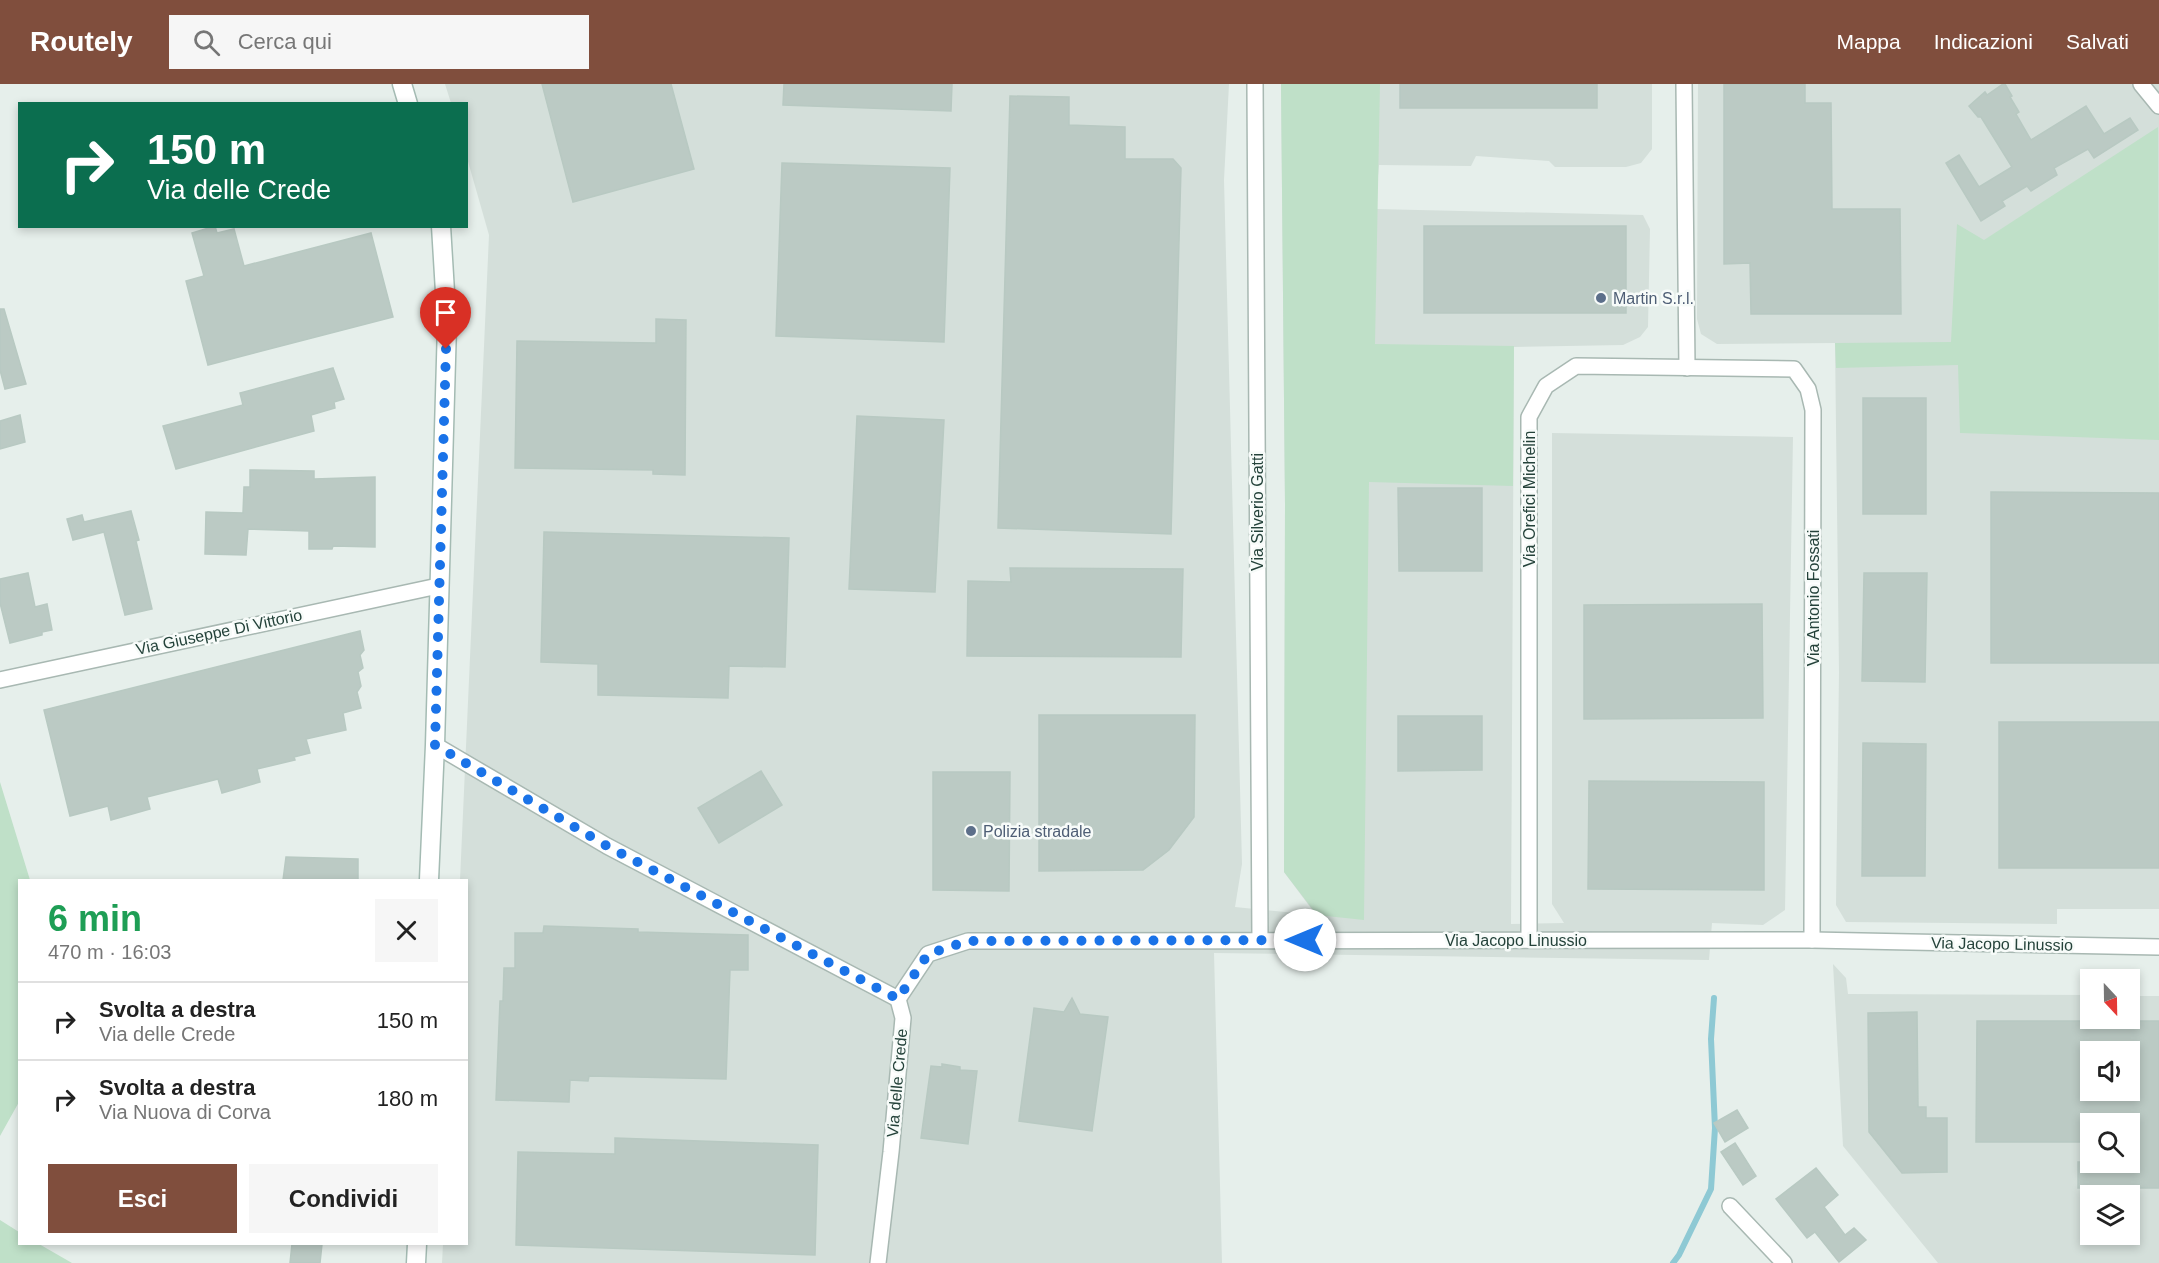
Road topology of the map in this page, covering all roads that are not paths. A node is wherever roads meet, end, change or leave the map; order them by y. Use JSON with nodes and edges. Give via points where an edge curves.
{"nodes":[{"id":1,"x":402,"y":84,"type":"edge"},
{"id":2,"x":1255,"y":84,"type":"edge"},
{"id":3,"x":1684,"y":84,"type":"edge"},
{"id":4,"x":2141,"y":84,"type":"edge"},
{"id":5,"x":407,"y":102,"type":"edge"},
{"id":6,"x":2159,"y":106,"type":"edge"},
{"id":7,"x":441,"y":228,"type":"edge"},
{"id":8,"x":1687,"y":368,"type":"junction"},
{"id":9,"x":438,"y":586,"type":"junction"},
{"id":10,"x":0,"y":680,"type":"edge"},
{"id":11,"x":435,"y":745,"type":"junction"},
{"id":12,"x":429,"y":879,"type":"edge"},
{"id":13,"x":1260,"y":940,"type":"junction"},
{"id":14,"x":1529,"y":940,"type":"junction"},
{"id":15,"x":1812,"y":940,"type":"junction"},
{"id":16,"x":2159,"y":947,"type":"edge"},
{"id":17,"x":898,"y":999,"type":"junction"},
{"id":18,"x":1730,"y":1206,"type":"dead end"},
{"id":19,"x":417,"y":1245,"type":"edge"},
{"id":20,"x":416,"y":1263,"type":"edge"},
{"id":21,"x":878,"y":1263,"type":"edge"},
{"id":22,"x":1784,"y":1263,"type":"edge"}],
"edges":[{"from":1,"to":5,"type":"main road"},
{"from":2,"to":13,"type":"street","name":"Via Silverio Gatti"},
{"from":3,"to":8,"type":"street"},
{"from":4,"to":6,"type":"street"},
{"from":7,"to":9,"type":"main road","via":[[447,325]]},
{"from":8,"to":14,"type":"street","name":"Via Orefici Michelin","via":[[1576,366],[1546,386],[1529,417]]},
{"from":8,"to":15,"type":"street","name":"Via Antonio Fossati","via":[[1794,369],[1808,389],[1813,410]]},
{"from":9,"to":10,"type":"street","name":"Via Giuseppe Di Vittorio"},
{"from":9,"to":11,"type":"main road"},
{"from":11,"to":12,"type":"main road"},
{"from":11,"to":17,"type":"street","via":[[607,846]]},
{"from":13,"to":14,"type":"street","name":"Via Jacopo Linussio"},
{"from":13,"to":17,"type":"street","name":"Via Jacopo Linussio","via":[[968,941],[928,954]]},
{"from":14,"to":15,"type":"street","name":"Via Jacopo Linussio"},
{"from":15,"to":16,"type":"street","name":"Via Jacopo Linussio"},
{"from":17,"to":21,"type":"street","name":"Via delle Crede","via":[[903,1018]]},
{"from":18,"to":22,"type":"street"},
{"from":19,"to":20,"type":"main road"}]}
